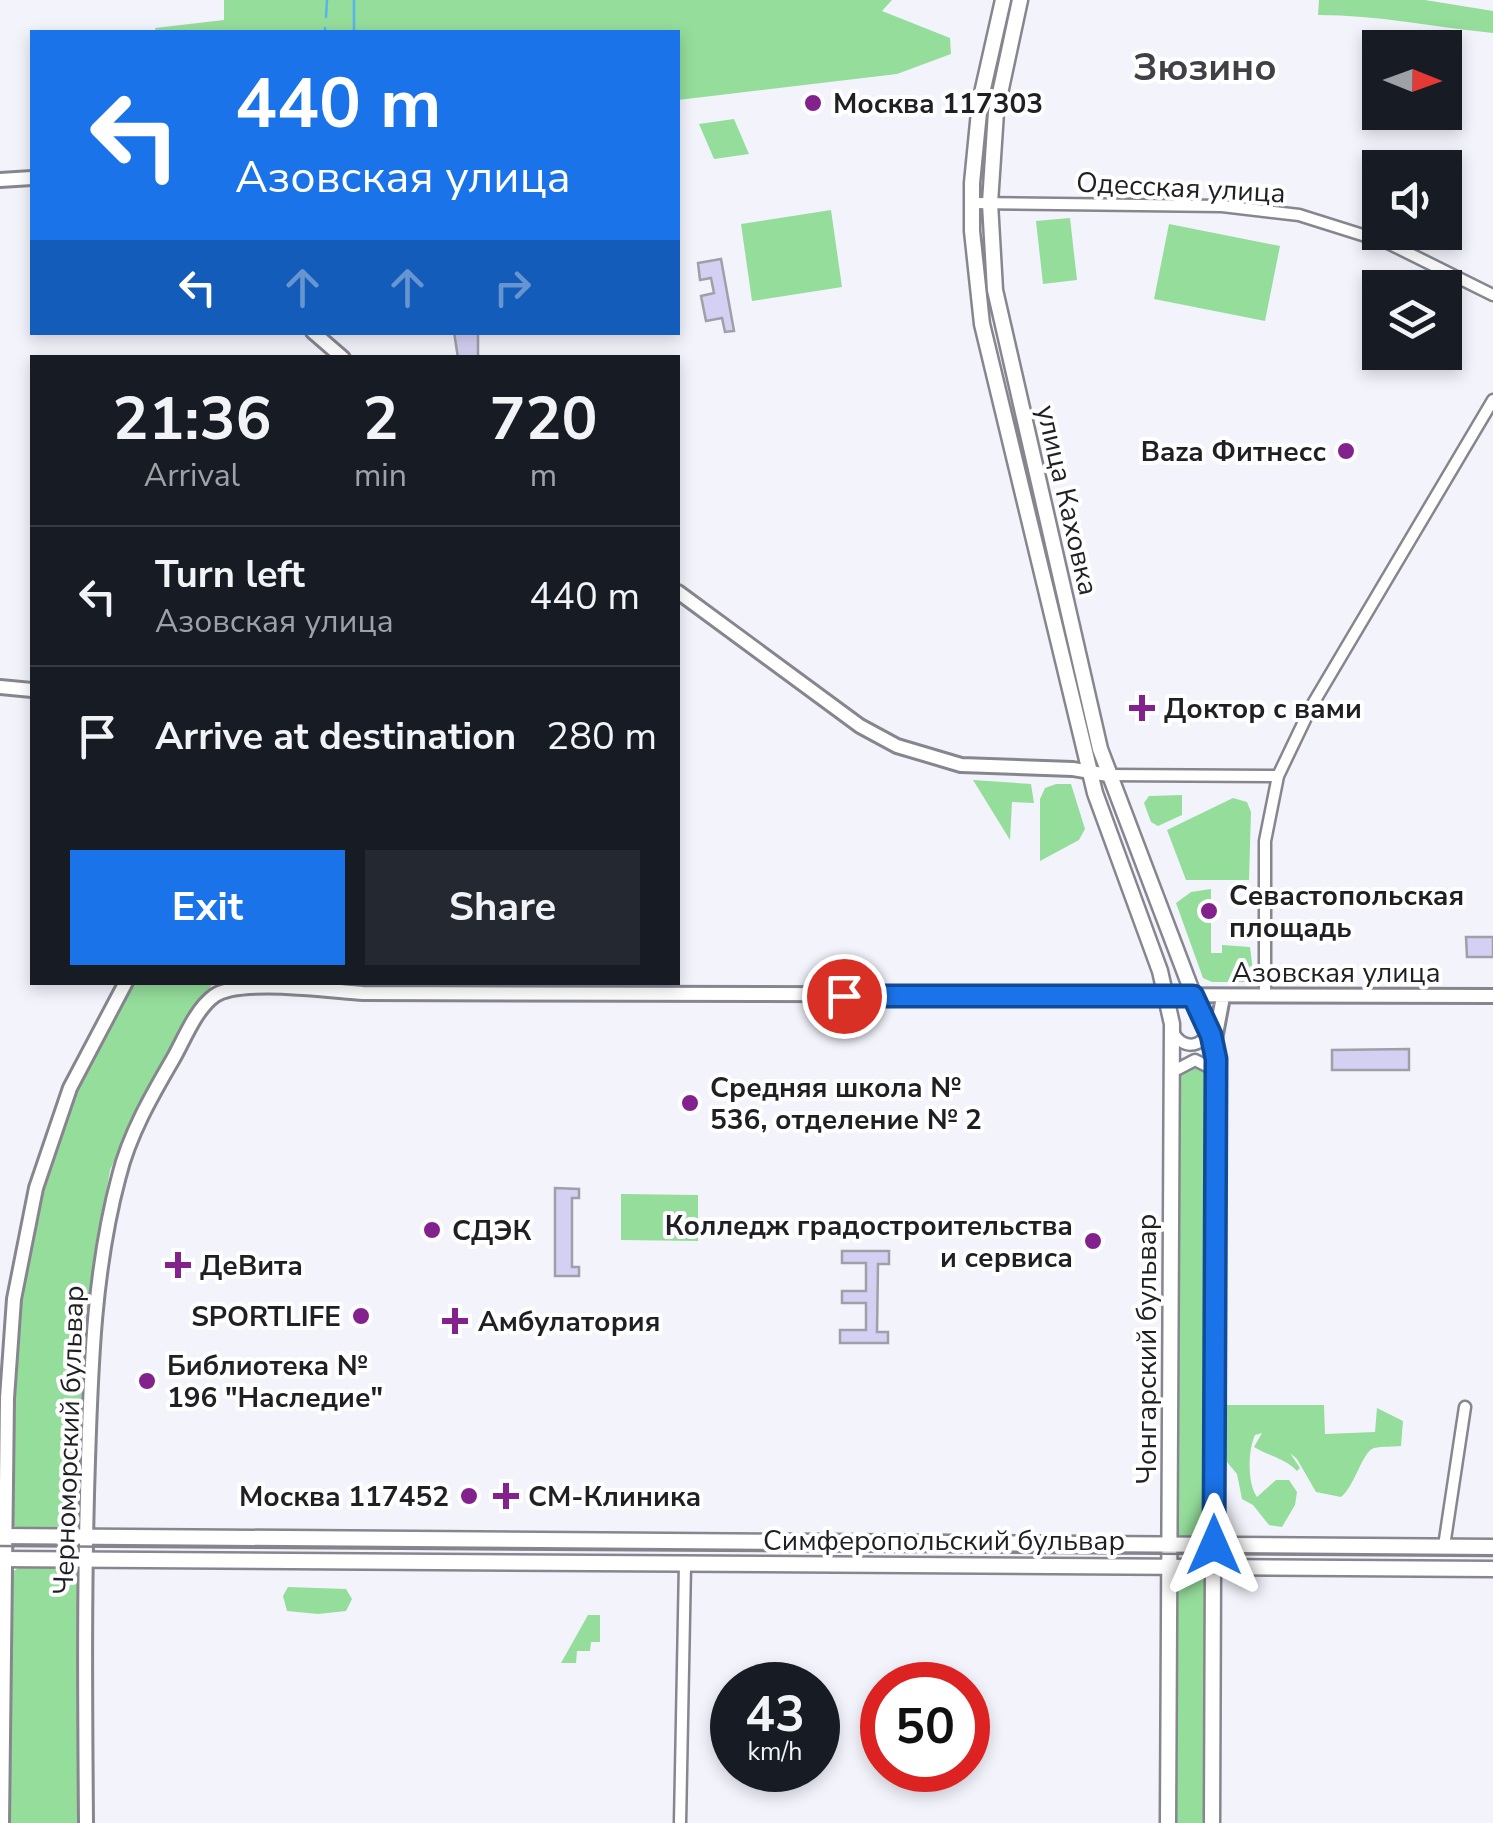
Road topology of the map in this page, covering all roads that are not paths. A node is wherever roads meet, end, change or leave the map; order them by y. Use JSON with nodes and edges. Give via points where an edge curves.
{"nodes":[{"id":1,"x":1003,"y":0,"type":"edge"},
{"id":2,"x":1020,"y":0,"type":"edge"},
{"id":3,"x":30,"y":178,"type":"edge"},
{"id":4,"x":0,"y":180,"type":"edge"},
{"id":5,"x":971,"y":203,"type":"junction"},
{"id":6,"x":990,"y":203,"type":"junction"},
{"id":7,"x":1493,"y":295,"type":"edge"},
{"id":8,"x":316,"y":335,"type":"edge"},
{"id":9,"x":340,"y":355,"type":"edge"},
{"id":10,"x":1493,"y":400,"type":"edge"},
{"id":11,"x":680,"y":593,"type":"edge"},
{"id":12,"x":0,"y":687,"type":"edge"},
{"id":13,"x":30,"y":690,"type":"edge"},
{"id":14,"x":1090,"y":772,"type":"junction"},
{"id":15,"x":1108,"y":774,"type":"junction"},
{"id":16,"x":1278,"y":776,"type":"junction"},
{"id":17,"x":124,"y":985,"type":"edge"},
{"id":18,"x":305,"y":985,"type":"edge"},
{"id":19,"x":348,"y":985,"type":"edge"},
{"id":20,"x":296,"y":990,"type":"junction"},
{"id":21,"x":363,"y":993,"type":"junction"},
{"id":22,"x":1265,"y":995,"type":"junction"},
{"id":23,"x":1168,"y":996,"type":"junction"},
{"id":24,"x":1193,"y":996,"type":"junction"},
{"id":25,"x":1493,"y":996,"type":"edge"},
{"id":26,"x":1223,"y":997,"type":"junction"},
{"id":27,"x":1208,"y":1029,"type":"junction"},
{"id":28,"x":1173,"y":1031,"type":"junction"},
{"id":29,"x":1214,"y":1045,"type":"junction"},
{"id":30,"x":1174,"y":1071,"type":"junction"},
{"id":31,"x":1216,"y":1071,"type":"junction"},
{"id":32,"x":1465,"y":1407,"type":"dead end"},
{"id":33,"x":3,"y":1536,"type":"edge"},
{"id":34,"x":86,"y":1537,"type":"junction"},
{"id":35,"x":576,"y":1540,"type":"junction"},
{"id":36,"x":1214,"y":1545,"type":"junction"},
{"id":37,"x":1170,"y":1546,"type":"junction"},
{"id":38,"x":1444,"y":1546,"type":"junction"},
{"id":39,"x":1493,"y":1547,"type":"edge"},
{"id":40,"x":3,"y":1559,"type":"edge"},
{"id":41,"x":86,"y":1559,"type":"junction"},
{"id":42,"x":576,"y":1564,"type":"junction"},
{"id":43,"x":684,"y":1564,"type":"junction"},
{"id":44,"x":1170,"y":1566,"type":"junction"},
{"id":45,"x":1214,"y":1566,"type":"junction"},
{"id":46,"x":1493,"y":1568,"type":"edge"},
{"id":47,"x":2,"y":1823,"type":"edge"},
{"id":48,"x":86,"y":1823,"type":"edge"},
{"id":49,"x":680,"y":1823,"type":"edge"},
{"id":50,"x":1168,"y":1823,"type":"edge"},
{"id":51,"x":1212,"y":1823,"type":"edge"}],
"edges":[{"from":1,"to":5,"type":"main road","name":"улица Каховка","via":[[980,102]]},
{"from":2,"to":6,"type":"main road","name":"улица Каховка","via":[[996,112]]},
{"from":3,"to":4,"type":"street"},
{"from":5,"to":6,"type":"street","name":"Одесская улица"},
{"from":5,"to":14,"type":"main road","name":"улица Каховка","via":[[982,324]]},
{"from":6,"to":7,"type":"street","name":"Одесская улица","via":[[1222,206],[1299,215],[1388,243]]},
{"from":6,"to":15,"type":"main road","name":"улица Каховка","via":[[1002,320]]},
{"from":8,"to":9,"type":"street"},
{"from":10,"to":16,"type":"street","via":[[1304,720]]},
{"from":11,"to":14,"type":"street","via":[[890,743],[961,765]]},
{"from":12,"to":13,"type":"street"},
{"from":14,"to":15,"type":"street"},
{"from":14,"to":23,"type":"main road","name":"улица Каховка"},
{"from":15,"to":16,"type":"street"},
{"from":15,"to":24,"type":"main road","name":"улица Каховка"},
{"from":16,"to":22,"type":"street","via":[[1266,828]]},
{"from":17,"to":33,"type":"street","name":"Черноморский бульвар","via":[[70,1088],[36,1188],[14,1299]]},
{"from":18,"to":20,"type":"street"},
{"from":19,"to":21,"type":"street","name":"Азовская улица"},
{"from":20,"to":21,"type":"street","name":"Черноморский бульвар"},
{"from":20,"to":34,"type":"street","name":"Черноморский бульвар","via":[[230,988],[212,998],[157,1086],[126,1155],[92,1329]]},
{"from":21,"to":23,"type":"street","name":"Азовская улица"},
{"from":22,"to":25,"type":"street","name":"Азовская улица"},
{"from":22,"to":26,"type":"street","name":"Азовская улица"},
{"from":23,"to":24,"type":"street","name":"Азовская улица"},
{"from":23,"to":28,"type":"main road","name":"Чонгарский бульвар"},
{"from":24,"to":26,"type":"street","name":"Азовская улица"},
{"from":24,"to":27,"type":"main road"},
{"from":26,"to":29,"type":"street"},
{"from":27,"to":28,"type":"street","via":[[1192,1045]]},
{"from":27,"to":29,"type":"main road"},
{"from":28,"to":30,"type":"main road","name":"Чонгарский бульвар"},
{"from":29,"to":31,"type":"main road"},
{"from":30,"to":31,"type":"street","via":[[1195,1060]]},
{"from":30,"to":37,"type":"main road","name":"Чонгарский бульвар"},
{"from":31,"to":36,"type":"main road"},
{"from":32,"to":38,"type":"street"},
{"from":33,"to":34,"type":"main road","name":"Симферопольский бульвар"},
{"from":33,"to":40,"type":"street","name":"Черноморский бульвар"},
{"from":34,"to":35,"type":"main road","name":"Симферопольский бульвар"},
{"from":34,"to":41,"type":"street","name":"Черноморский бульвар"},
{"from":35,"to":37,"type":"main road","name":"Симферопольский бульвар"},
{"from":35,"to":42,"type":"main road"},
{"from":36,"to":37,"type":"main road","name":"Симферопольский бульвар"},
{"from":36,"to":38,"type":"main road","name":"Симферопольский бульвар"},
{"from":36,"to":45,"type":"main road"},
{"from":37,"to":44,"type":"main road","name":"Чонгарский бульвар"},
{"from":38,"to":39,"type":"main road","name":"Симферопольский бульвар"},
{"from":40,"to":41,"type":"main road","name":"Симферопольский бульвар"},
{"from":40,"to":47,"type":"street","name":"Черноморский бульвар"},
{"from":41,"to":42,"type":"main road","name":"Симферопольский бульвар"},
{"from":41,"to":48,"type":"street","name":"Черноморский бульвар"},
{"from":42,"to":43,"type":"main road","name":"Симферопольский бульвар"},
{"from":43,"to":44,"type":"main road","name":"Симферопольский бульвар"},
{"from":43,"to":49,"type":"street"},
{"from":44,"to":45,"type":"main road","name":"Симферопольский бульвар"},
{"from":44,"to":50,"type":"main road","name":"Чонгарский бульвар"},
{"from":45,"to":46,"type":"main road","name":"Симферопольский бульвар"},
{"from":45,"to":51,"type":"main road"}]}
